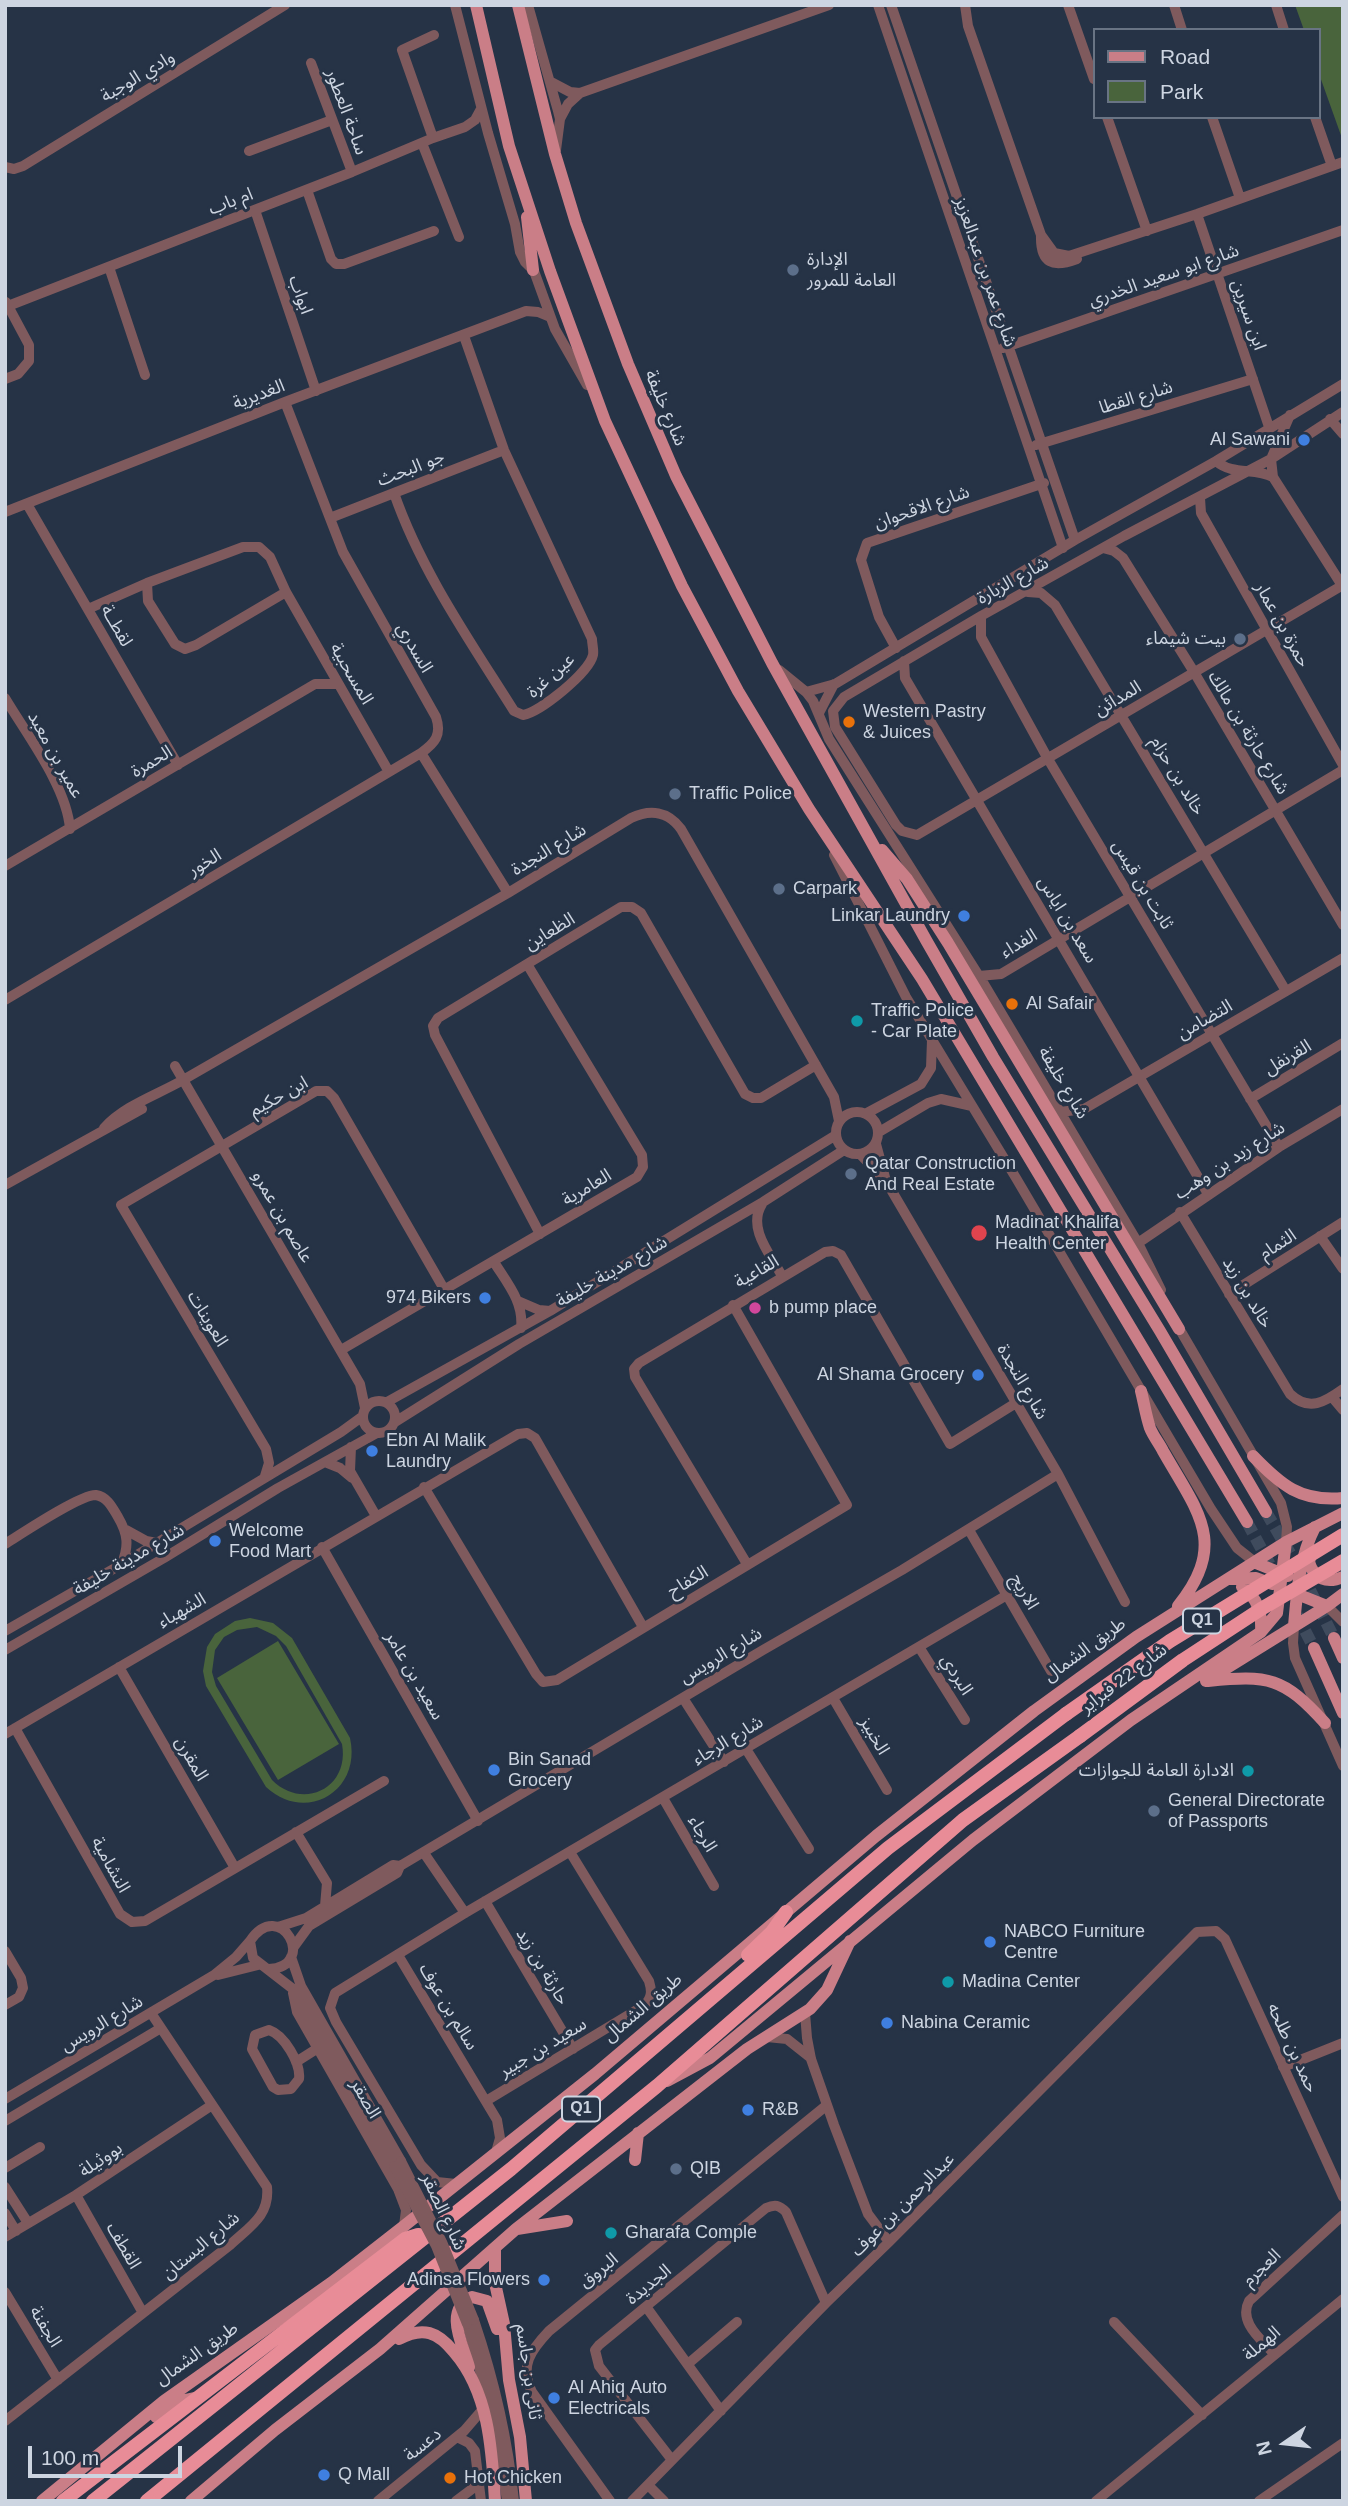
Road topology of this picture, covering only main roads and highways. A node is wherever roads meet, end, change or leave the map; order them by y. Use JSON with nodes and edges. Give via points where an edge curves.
{"nodes":[{"id":1,"x":475,"y":5,"type":"edge"},
{"id":2,"x":518,"y":5,"type":"edge"},
{"id":3,"x":526,"y":199,"type":"junction"},
{"id":4,"x":533,"y":270,"type":"road end"},
{"id":5,"x":866,"y":831,"type":"junction"},
{"id":6,"x":1179,"y":1329,"type":"road end"},
{"id":7,"x":1142,"y":1391,"type":"road end"},
{"id":8,"x":1253,"y":1456,"type":"road end"},
{"id":9,"x":1343,"y":1497,"type":"edge"},
{"id":10,"x":1266,"y":1512,"type":"tunnel mouth"},
{"id":11,"x":1343,"y":1513,"type":"edge"},
{"id":12,"x":1247,"y":1522,"type":"tunnel mouth"},
{"id":13,"x":1315,"y":1527,"type":"junction"},
{"id":14,"x":1343,"y":1527,"type":"edge"},
{"id":15,"x":1343,"y":1535,"type":"edge"},
{"id":16,"x":1286,"y":1542,"type":"junction"},
{"id":17,"x":1343,"y":1561,"type":"edge"},
{"id":18,"x":1256,"y":1563,"type":"junction"},
{"id":19,"x":1282,"y":1574,"type":"junction"},
{"id":20,"x":1343,"y":1577,"type":"edge"},
{"id":21,"x":1230,"y":1579,"type":"junction"},
{"id":22,"x":1299,"y":1579,"type":"junction"},
{"id":23,"x":1281,"y":1588,"type":"junction"},
{"id":24,"x":1343,"y":1592,"type":"edge"},
{"id":25,"x":1298,"y":1594,"type":"junction"},
{"id":26,"x":1327,"y":1606,"type":"junction"},
{"id":27,"x":1172,"y":1615,"type":"junction"},
{"id":28,"x":1294,"y":1626,"type":"junction"},
{"id":29,"x":1261,"y":1632,"type":"junction"},
{"id":30,"x":1334,"y":1638,"type":"tunnel mouth"},
{"id":31,"x":1314,"y":1648,"type":"tunnel mouth"},
{"id":32,"x":1343,"y":1658,"type":"edge"},
{"id":33,"x":1206,"y":1681,"type":"junction"},
{"id":34,"x":1180,"y":1686,"type":"junction"},
{"id":35,"x":1343,"y":1713,"type":"edge"},
{"id":36,"x":1066,"y":1714,"type":"joint"},
{"id":37,"x":1325,"y":1723,"type":"road end"},
{"id":38,"x":786,"y":1912,"type":"junction"},
{"id":39,"x":850,"y":1941,"type":"junction"},
{"id":40,"x":747,"y":2049,"type":"junction"},
{"id":41,"x":646,"y":2054,"type":"junction"},
{"id":42,"x":690,"y":2070,"type":"junction"},
{"id":43,"x":657,"y":2086,"type":"junction"},
{"id":44,"x":638,"y":2133,"type":"junction"},
{"id":45,"x":635,"y":2160,"type":"dead end"},
{"id":46,"x":566,"y":2221,"type":"dead end"},
{"id":47,"x":516,"y":2229,"type":"junction"},
{"id":48,"x":428,"y":2236,"type":"junction"},
{"id":49,"x":495,"y":2248,"type":"junction"},
{"id":50,"x":380,"y":2349,"type":"junction"},
{"id":51,"x":472,"y":2375,"type":"junction"},
{"id":52,"x":509,"y":2380,"type":"junction"},
{"id":53,"x":199,"y":2397,"type":"junction"},
{"id":54,"x":110,"y":2446,"type":"junction"},
{"id":55,"x":166,"y":2486,"type":"junction"},
{"id":56,"x":42,"y":2501,"type":"edge"},
{"id":57,"x":63,"y":2501,"type":"edge"},
{"id":58,"x":93,"y":2501,"type":"edge"},
{"id":59,"x":147,"y":2501,"type":"edge"},
{"id":60,"x":158,"y":2501,"type":"edge"},
{"id":61,"x":191,"y":2501,"type":"edge"},
{"id":62,"x":495,"y":2501,"type":"edge"},
{"id":63,"x":526,"y":2501,"type":"edge"}],
"edges":[{"from":1,"to":3,"type":"main road"},
{"from":2,"to":5,"type":"main road","name":"شارع خليفة","via":[[576,223],[628,364],[676,476],[772,663]]},
{"from":3,"to":4,"type":"main road"},
{"from":3,"to":12,"type":"main road","via":[[600,407],[634,486],[738,691],[819,825],[922,979]]},
{"from":5,"to":6,"type":"main road","via":[[907,878],[948,943]]},
{"from":5,"to":10,"type":"main road","name":"شارع خليفة","via":[[993,1057]]},
{"from":7,"to":27,"type":"main road","via":[[1150,1427],[1201,1519],[1206,1538],[1198,1578]]},
{"from":8,"to":9,"type":"main road","via":[[1289,1489],[1313,1497]]},
{"from":11,"to":13,"type":"main road"},
{"from":13,"to":16,"type":"main road","name":"طريق الشمال"},
{"from":13,"to":22,"type":"main road","via":[[1304,1550]]},
{"from":14,"to":20,"type":"main road","via":[[1314,1547],[1309,1562],[1321,1579]]},
{"from":15,"to":36,"type":"highway","name":"شارع 22 فبراير","number":"Q1","bridge":true,"via":[[1170,1641]]},
{"from":16,"to":18,"type":"main road","name":"طريق الشمال"},
{"from":16,"to":19,"type":"main road"},
{"from":17,"to":43,"type":"highway","name":"شارع 22 فبراير","number":"Q1","bridge":true,"via":[[1183,1660],[963,1820]]},
{"from":18,"to":19,"type":"main road"},
{"from":18,"to":21,"type":"main road","name":"طريق الشمال"},
{"from":19,"to":22,"type":"main road"},
{"from":19,"to":23,"type":"main road"},
{"from":21,"to":23,"type":"main road","via":[[1256,1578]]},
{"from":21,"to":27,"type":"main road","name":"طريق الشمال"},
{"from":21,"to":29,"type":"main road","via":[[1254,1597]]},
{"from":22,"to":24,"type":"main road"},
{"from":22,"to":25,"type":"main road"},
{"from":23,"to":25,"type":"main road"},
{"from":23,"to":29,"type":"main road","via":[[1277,1613]]},
{"from":24,"to":26,"type":"main road"},
{"from":25,"to":26,"type":"main road"},
{"from":25,"to":28,"type":"main road"},
{"from":26,"to":28,"type":"main road"},
{"from":27,"to":38,"type":"main road","name":"طريق الشمال","via":[[1034,1711]]},
{"from":28,"to":33,"type":"main road"},
{"from":29,"to":34,"type":"main road"},
{"from":30,"to":32,"type":"main road"},
{"from":31,"to":35,"type":"main road"},
{"from":33,"to":34,"type":"main road"},
{"from":33,"to":37,"type":"main road","via":[[1250,1677],[1280,1684]]},
{"from":34,"to":39,"type":"main road","via":[[973,1840]]},
{"from":36,"to":41,"type":"highway","name":"طريق الشمال","number":"Q1","via":[[888,1849]]},
{"from":38,"to":41,"type":"highway","via":[[767,1938],[669,2026]]},
{"from":38,"to":54,"type":"main road","name":"طريق الشمال","via":[[595,2074],[404,2226],[164,2401]]},
{"from":39,"to":40,"type":"main road","via":[[815,2005]]},
{"from":39,"to":42,"type":"main road"},
{"from":40,"to":42,"type":"main road","via":[[713,2066]]},
{"from":40,"to":44,"type":"main road"},
{"from":41,"to":48,"type":"highway","name":"طريق الشمال","number":"Q1"},
{"from":42,"to":43,"type":"main road"},
{"from":43,"to":55,"type":"highway","number":"Q1"},
{"from":44,"to":45,"type":"main road"},
{"from":44,"to":47,"type":"main road"},
{"from":46,"to":47,"type":"main road"},
{"from":47,"to":49,"type":"main road"},
{"from":48,"to":53,"type":"highway","via":[[405,2239]]},
{"from":48,"to":58,"type":"highway","name":"طريق الشمال","number":"Q1"},
{"from":49,"to":50,"type":"main road"},
{"from":49,"to":52,"type":"main road","name":"ثانى بن جاسم","via":[[495,2283]]},
{"from":50,"to":51,"type":"main road","via":[[410,2333],[433,2332],[447,2342]]},
{"from":50,"to":61,"type":"main road"},
{"from":51,"to":52,"type":"main road","via":[[456,2314],[464,2301],[480,2298],[491,2307]]},
{"from":51,"to":62,"type":"main road","via":[[483,2409]]},
{"from":52,"to":63,"type":"main road","name":"ثانى بن جاسم"},
{"from":53,"to":54,"type":"main road","via":[[180,2401]]},
{"from":53,"to":57,"type":"highway"},
{"from":54,"to":56,"type":"main road","name":"طريق الشمال"},
{"from":55,"to":59,"type":"highway","number":"Q1"},
{"from":55,"to":60,"type":"highway"}]}
